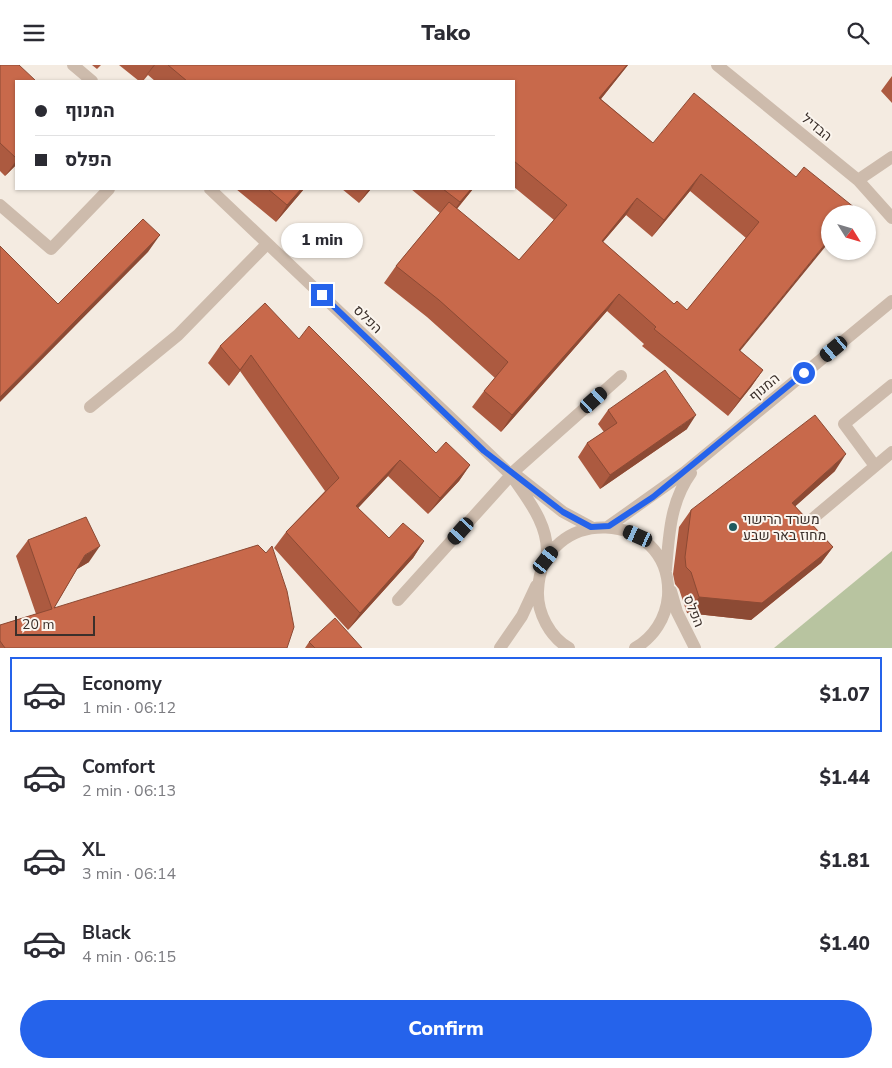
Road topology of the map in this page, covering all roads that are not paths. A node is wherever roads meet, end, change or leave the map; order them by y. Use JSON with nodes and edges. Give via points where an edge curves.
{"nodes":[{"id":1,"x":73,"y":65,"type":"edge"},
{"id":2,"x":717,"y":65,"type":"edge"},
{"id":3,"x":91,"y":80,"type":"edge"},
{"id":4,"x":892,"y":157,"type":"edge"},
{"id":5,"x":858,"y":180,"type":"junction"},
{"id":6,"x":109,"y":190,"type":"edge"},
{"id":7,"x":211,"y":190,"type":"edge"},
{"id":8,"x":0,"y":205,"type":"edge"},
{"id":9,"x":892,"y":218,"type":"edge"},
{"id":10,"x":267,"y":243,"type":"junction"},
{"id":11,"x":892,"y":301,"type":"edge"},
{"id":12,"x":621,"y":376,"type":"dead end"},
{"id":13,"x":892,"y":385,"type":"edge"},
{"id":14,"x":90,"y":407,"type":"dead end"},
{"id":15,"x":892,"y":452,"type":"edge"},
{"id":16,"x":702,"y":458,"type":"junction"},
{"id":17,"x":876,"y":465,"type":"junction"},
{"id":18,"x":512,"y":474,"type":"junction"},
{"id":19,"x":811,"y":519,"type":"dead end"},
{"id":20,"x":609,"y":526,"type":"junction"},
{"id":21,"x":591,"y":527,"type":"junction"},
{"id":22,"x":546,"y":560,"type":"junction"},
{"id":23,"x":667,"y":578,"type":"junction"},
{"id":24,"x":538,"y":581,"type":"junction"},
{"id":25,"x":398,"y":601,"type":"dead end"},
{"id":26,"x":500,"y":648,"type":"edge"},
{"id":27,"x":569,"y":648,"type":"edge"},
{"id":28,"x":635,"y":648,"type":"edge"},
{"id":29,"x":695,"y":648,"type":"edge"}],
"edges":[{"from":1,"to":3,"type":"street"},
{"from":2,"to":5,"type":"street","name":"הבדיל"},
{"from":4,"to":5,"type":"street"},
{"from":5,"to":9,"type":"street","name":"הבדיל"},
{"from":6,"to":8,"type":"street","via":[[51,249]]},
{"from":7,"to":10,"type":"street","name":"הפלס"},
{"from":10,"to":14,"type":"street","via":[[178,335]]},
{"from":10,"to":18,"type":"street","name":"הפלס"},
{"from":11,"to":16,"type":"street","name":"המנוף"},
{"from":12,"to":18,"type":"street"},
{"from":13,"to":17,"type":"street","via":[[844,424]]},
{"from":15,"to":17,"type":"street"},
{"from":16,"to":20,"type":"street","name":"המנוף","via":[[653,497]]},
{"from":16,"to":23,"type":"street","name":"המנוף","via":[[681,487],[673,512]]},
{"from":17,"to":19,"type":"street"},
{"from":18,"to":21,"type":"street","name":"הפלס","via":[[563,512]]},
{"from":18,"to":22,"type":"street","name":"הפלס","via":[[543,529],[548,546]]},
{"from":18,"to":25,"type":"street"},
{"from":20,"to":21,"type":"street"},
{"from":20,"to":23,"type":"street","via":[[638,536],[650,546],[660,558]]},
{"from":21,"to":22,"type":"street","via":[[573,533]]},
{"from":22,"to":24,"type":"street"},
{"from":23,"to":28,"type":"street","name":"המנוף","via":[[667,605],[659,625],[646,641]]},
{"from":23,"to":29,"type":"street","name":"הפלס","via":[[677,613]]},
{"from":24,"to":26,"type":"street","via":[[522,616]]},
{"from":24,"to":27,"type":"street","via":[[538,600],[543,618],[552,634]]}]}
